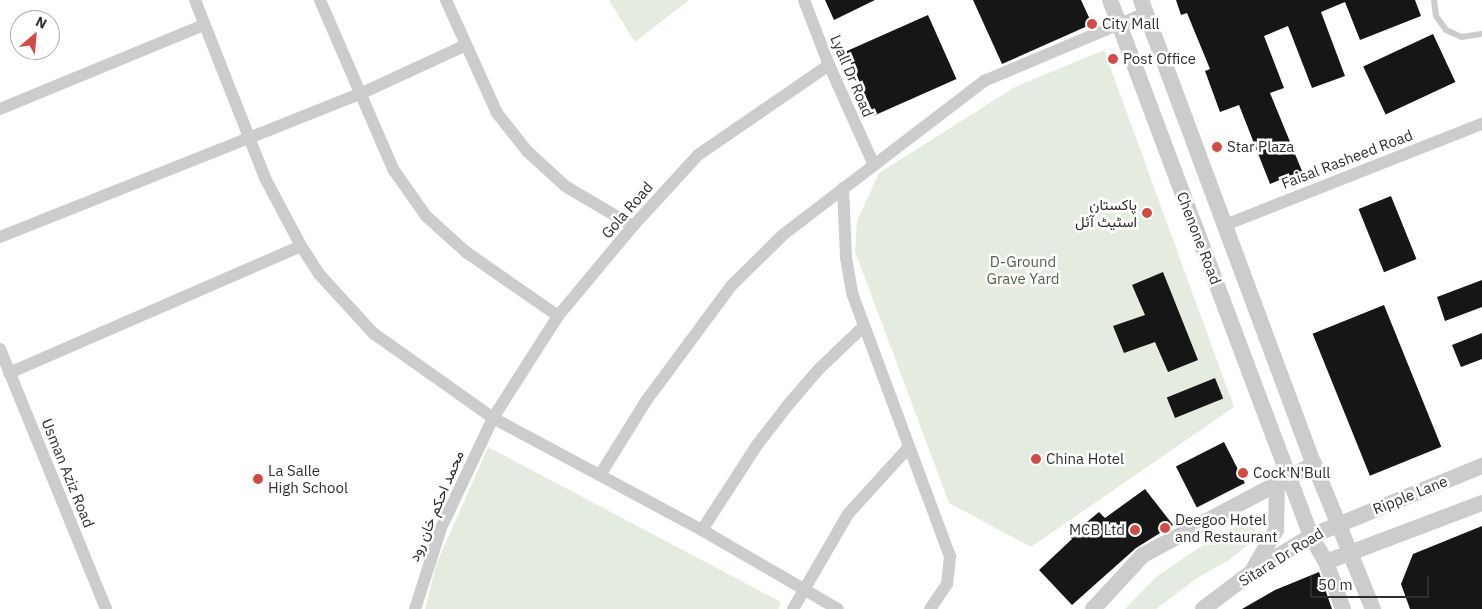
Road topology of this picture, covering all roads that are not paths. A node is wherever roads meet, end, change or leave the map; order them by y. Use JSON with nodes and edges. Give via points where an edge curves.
{"nodes":[{"id":1,"x":195,"y":0,"type":"edge"},
{"id":2,"x":320,"y":0,"type":"edge"},
{"id":3,"x":446,"y":0,"type":"edge"},
{"id":4,"x":804,"y":0,"type":"edge"},
{"id":5,"x":1110,"y":0,"type":"edge"},
{"id":6,"x":1434,"y":0,"type":"edge"},
{"id":7,"x":1144,"y":7,"type":"edge"},
{"id":8,"x":1120,"y":24,"type":"junction"},
{"id":9,"x":204,"y":25,"type":"junction"},
{"id":10,"x":1481,"y":37,"type":"edge"},
{"id":11,"x":464,"y":46,"type":"junction"},
{"id":12,"x":829,"y":65,"type":"junction"},
{"id":13,"x":360,"y":94,"type":"junction"},
{"id":14,"x":0,"y":109,"type":"edge"},
{"id":15,"x":1482,"y":125,"type":"edge"},
{"id":16,"x":249,"y":138,"type":"junction"},
{"id":17,"x":873,"y":164,"type":"junction"},
{"id":18,"x":843,"y":188,"type":"junction"},
{"id":19,"x":1225,"y":225,"type":"junction"},
{"id":20,"x":633,"y":226,"type":"junction"},
{"id":21,"x":0,"y":237,"type":"edge"},
{"id":22,"x":301,"y":246,"type":"junction"},
{"id":23,"x":558,"y":316,"type":"junction"},
{"id":24,"x":863,"y":327,"type":"junction"},
{"id":25,"x":0,"y":350,"type":"edge"},
{"id":26,"x":9,"y":373,"type":"junction"},
{"id":27,"x":493,"y":418,"type":"junction"},
{"id":28,"x":908,"y":447,"type":"junction"},
{"id":29,"x":1314,"y":464,"type":"junction"},
{"id":30,"x":1482,"y":466,"type":"edge"},
{"id":31,"x":600,"y":475,"type":"junction"},
{"id":32,"x":1284,"y":478,"type":"junction"},
{"id":33,"x":1482,"y":503,"type":"edge"},
{"id":34,"x":1337,"y":524,"type":"junction"},
{"id":35,"x":702,"y":530,"type":"junction"},
{"id":36,"x":1312,"y":536,"type":"junction"},
{"id":37,"x":1353,"y":554,"type":"junction"},
{"id":38,"x":1326,"y":562,"type":"junction"},
{"id":39,"x":1252,"y":572,"type":"junction"},
{"id":40,"x":802,"y":588,"type":"junction"},
{"id":41,"x":106,"y":609,"type":"edge"},
{"id":42,"x":415,"y":609,"type":"edge"},
{"id":43,"x":793,"y":609,"type":"edge"},
{"id":44,"x":838,"y":609,"type":"edge"},
{"id":45,"x":930,"y":609,"type":"edge"},
{"id":46,"x":1093,"y":609,"type":"edge"},
{"id":47,"x":1203,"y":609,"type":"edge"},
{"id":48,"x":1343,"y":609,"type":"edge"},
{"id":49,"x":1373,"y":609,"type":"edge"}],
"edges":[{"from":1,"to":9,"type":"street"},
{"from":2,"to":13,"type":"street"},
{"from":3,"to":11,"type":"street"},
{"from":4,"to":12,"type":"street","name":"Lyall Dr Road"},
{"from":5,"to":8,"type":"street","name":"Chenone Road"},
{"from":6,"to":10,"type":"lane","via":[[1436,16],[1446,30],[1462,37]]},
{"from":7,"to":8,"type":"street"},
{"from":7,"to":19,"type":"street","name":"Chenone Road"},
{"from":8,"to":17,"type":"street","via":[[984,81]]},
{"from":8,"to":32,"type":"street","name":"Chenone Road"},
{"from":9,"to":14,"type":"street"},
{"from":9,"to":16,"type":"street"},
{"from":11,"to":13,"type":"street"},
{"from":11,"to":20,"type":"street","via":[[497,113],[527,151],[565,186]]},
{"from":12,"to":17,"type":"street","name":"Lyall Dr Road"},
{"from":12,"to":20,"type":"street","name":"Gola Road","via":[[698,156]]},
{"from":13,"to":16,"type":"street"},
{"from":13,"to":23,"type":"street","via":[[393,169],[426,216],[466,252]]},
{"from":15,"to":19,"type":"street","name":"Faisal Rasheed Road"},
{"from":16,"to":21,"type":"street"},
{"from":16,"to":22,"type":"street","via":[[265,178]]},
{"from":17,"to":18,"type":"street"},
{"from":18,"to":24,"type":"street","via":[[846,258],[852,293]]},
{"from":18,"to":31,"type":"street","via":[[784,234],[730,286],[646,401]]},
{"from":19,"to":29,"type":"street","name":"Chenone Road"},
{"from":20,"to":23,"type":"street","name":"Gola Road"},
{"from":22,"to":26,"type":"street"},
{"from":22,"to":27,"type":"street","via":[[319,274],[373,333]]},
{"from":23,"to":27,"type":"street","name":"Gola Road"},
{"from":24,"to":28,"type":"street"},
{"from":24,"to":35,"type":"street","via":[[819,369],[788,405],[757,445]]},
{"from":25,"to":26,"type":"street","name":"Usman Aziz Road"},
{"from":26,"to":41,"type":"street","name":"Usman Aziz Road"},
{"from":27,"to":31,"type":"street"},
{"from":27,"to":42,"type":"street","name":"محمد احكم خان رود","via":[[441,528]]},
{"from":28,"to":40,"type":"street","via":[[848,514]]},
{"from":28,"to":45,"type":"street","via":[[950,556],[947,584]]},
{"from":29,"to":32,"type":"street"},
{"from":29,"to":34,"type":"street","name":"Chenone Road"},
{"from":30,"to":34,"type":"street","name":"Ripple Lane"},
{"from":31,"to":35,"type":"street"},
{"from":32,"to":36,"type":"street","name":"Chenone Road"},
{"from":32,"to":39,"type":"street","via":[[1276,530]]},
{"from":32,"to":46,"type":"street","via":[[1143,555]]},
{"from":33,"to":37,"type":"street"},
{"from":34,"to":36,"type":"street","name":"Sitara Dr Road"},
{"from":34,"to":37,"type":"street","name":"Chenone Road"},
{"from":35,"to":40,"type":"street"},
{"from":36,"to":38,"type":"street","name":"Chenone Road"},
{"from":36,"to":39,"type":"street","name":"Sitara Dr Road"},
{"from":37,"to":38,"type":"street"},
{"from":37,"to":49,"type":"street","name":"Chenone Road"},
{"from":38,"to":48,"type":"street","name":"Chenone Road"},
{"from":39,"to":47,"type":"street","name":"Sitara Dr Road"},
{"from":40,"to":43,"type":"street"},
{"from":40,"to":44,"type":"street"}]}
